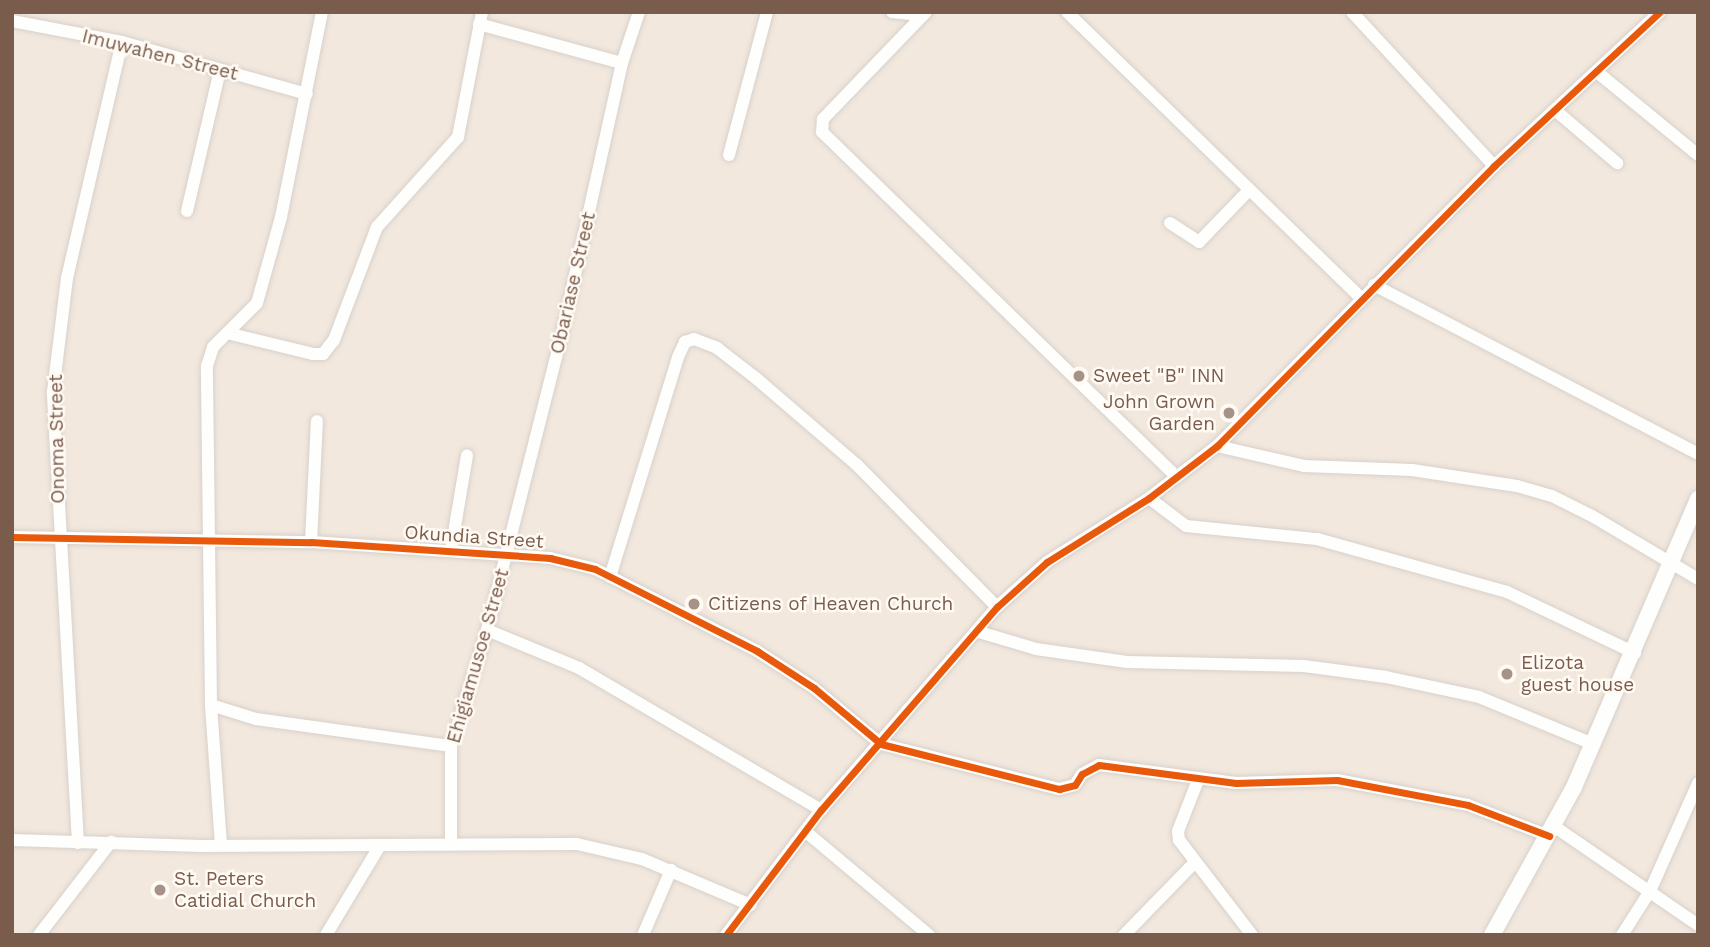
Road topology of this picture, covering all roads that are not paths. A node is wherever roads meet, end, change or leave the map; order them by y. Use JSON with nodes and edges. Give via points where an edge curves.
{"nodes":[{"id":1,"x":322,"y":12,"type":"edge"},
{"id":2,"x":639,"y":12,"type":"edge"},
{"id":3,"x":767,"y":12,"type":"edge"},
{"id":4,"x":892,"y":12,"type":"edge"},
{"id":5,"x":1067,"y":12,"type":"edge"},
{"id":6,"x":1661,"y":12,"type":"edge"},
{"id":7,"x":925,"y":14,"type":"edge"},
{"id":8,"x":1359,"y":15,"type":"edge"},
{"id":9,"x":481,"y":18,"type":"edge"},
{"id":10,"x":12,"y":22,"type":"edge"},
{"id":11,"x":122,"y":42,"type":"junction"},
{"id":12,"x":622,"y":63,"type":"junction"},
{"id":13,"x":220,"y":70,"type":"junction"},
{"id":14,"x":1597,"y":72,"type":"junction"},
{"id":15,"x":307,"y":94,"type":"junction"},
{"id":16,"x":1555,"y":110,"type":"junction"},
{"id":17,"x":729,"y":155,"type":"dead end"},
{"id":18,"x":1698,"y":155,"type":"edge"},
{"id":19,"x":1617,"y":163,"type":"dead end"},
{"id":20,"x":1494,"y":166,"type":"junction"},
{"id":21,"x":1248,"y":191,"type":"junction"},
{"id":22,"x":187,"y":211,"type":"dead end"},
{"id":23,"x":1170,"y":223,"type":"dead end"},
{"id":24,"x":1374,"y":285,"type":"junction"},
{"id":25,"x":1361,"y":298,"type":"junction"},
{"id":26,"x":231,"y":334,"type":"junction"},
{"id":27,"x":317,"y":421,"type":"dead end"},
{"id":28,"x":1217,"y":446,"type":"junction"},
{"id":29,"x":1698,"y":454,"type":"edge"},
{"id":30,"x":467,"y":455,"type":"dead end"},
{"id":31,"x":1177,"y":477,"type":"junction"},
{"id":32,"x":1149,"y":498,"type":"junction"},
{"id":33,"x":1698,"y":499,"type":"edge"},
{"id":34,"x":12,"y":537,"type":"edge"},
{"id":35,"x":59,"y":538,"type":"junction"},
{"id":36,"x":208,"y":540,"type":"junction"},
{"id":37,"x":311,"y":542,"type":"junction"},
{"id":38,"x":451,"y":550,"type":"junction"},
{"id":39,"x":506,"y":554,"type":"junction"},
{"id":40,"x":1672,"y":561,"type":"junction"},
{"id":41,"x":610,"y":577,"type":"junction"},
{"id":42,"x":1698,"y":579,"type":"edge"},
{"id":43,"x":997,"y":607,"type":"junction"},
{"id":44,"x":488,"y":630,"type":"junction"},
{"id":45,"x":979,"y":632,"type":"junction"},
{"id":46,"x":1635,"y":653,"type":"junction"},
{"id":47,"x":211,"y":705,"type":"junction"},
{"id":48,"x":881,"y":744,"type":"junction"},
{"id":49,"x":1593,"y":744,"type":"junction"},
{"id":50,"x":451,"y":746,"type":"junction"},
{"id":51,"x":1198,"y":780,"type":"junction"},
{"id":52,"x":1698,"y":783,"type":"edge"},
{"id":53,"x":821,"y":810,"type":"junction"},
{"id":54,"x":805,"y":831,"type":"junction"},
{"id":55,"x":1552,"y":831,"type":"junction"},
{"id":56,"x":12,"y":840,"type":"edge"},
{"id":57,"x":111,"y":842,"type":"junction"},
{"id":58,"x":78,"y":843,"type":"junction"},
{"id":59,"x":451,"y":843,"type":"junction"},
{"id":60,"x":221,"y":845,"type":"junction"},
{"id":61,"x":379,"y":848,"type":"junction"},
{"id":62,"x":1194,"y":863,"type":"junction"},
{"id":63,"x":671,"y":870,"type":"junction"},
{"id":64,"x":1650,"y":891,"type":"junction"},
{"id":65,"x":751,"y":905,"type":"junction"},
{"id":66,"x":1698,"y":925,"type":"edge"},
{"id":67,"x":39,"y":935,"type":"edge"},
{"id":68,"x":326,"y":935,"type":"edge"},
{"id":69,"x":643,"y":935,"type":"edge"},
{"id":70,"x":726,"y":935,"type":"edge"},
{"id":71,"x":929,"y":935,"type":"edge"},
{"id":72,"x":1124,"y":935,"type":"edge"},
{"id":73,"x":1252,"y":935,"type":"edge"},
{"id":74,"x":1492,"y":935,"type":"edge"},
{"id":75,"x":1622,"y":935,"type":"edge"}],
"edges":[{"from":1,"to":15,"type":"street"},
{"from":2,"to":12,"type":"street","name":"Obariase Street"},
{"from":3,"to":17,"type":"street"},
{"from":4,"to":7,"type":"street"},
{"from":5,"to":21,"type":"street"},
{"from":6,"to":14,"type":"street"},
{"from":7,"to":31,"type":"street","via":[[823,119],[822,132]]},
{"from":8,"to":20,"type":"street"},
{"from":9,"to":12,"type":"street"},
{"from":9,"to":26,"type":"street","via":[[458,137],[377,227],[334,340],[323,354]]},
{"from":10,"to":11,"type":"street","name":"Imuwahen Street"},
{"from":11,"to":13,"type":"street","name":"Imuwahen Street"},
{"from":11,"to":35,"type":"street","name":"Onoma Street","via":[[67,278],[53,392]]},
{"from":12,"to":39,"type":"street","name":"Obariase Street"},
{"from":13,"to":15,"type":"street","name":"Imuwahen Street"},
{"from":13,"to":22,"type":"street"},
{"from":14,"to":16,"type":"street"},
{"from":14,"to":18,"type":"street"},
{"from":15,"to":26,"type":"street","via":[[257,303]]},
{"from":16,"to":19,"type":"street"},
{"from":16,"to":20,"type":"street"},
{"from":20,"to":24,"type":"street"},
{"from":21,"to":23,"type":"street","via":[[1199,242]]},
{"from":21,"to":25,"type":"street"},
{"from":24,"to":25,"type":"street"},
{"from":24,"to":29,"type":"street"},
{"from":25,"to":28,"type":"street"},
{"from":26,"to":36,"type":"street","via":[[212,347],[207,366]]},
{"from":27,"to":37,"type":"street"},
{"from":28,"to":31,"type":"street"},
{"from":28,"to":40,"type":"street","via":[[1304,466],[1412,470],[1517,486],[1552,496]]},
{"from":30,"to":38,"type":"street"},
{"from":31,"to":32,"type":"street"},
{"from":32,"to":43,"type":"street","via":[[1047,562]]},
{"from":32,"to":46,"type":"street","via":[[1186,526],[1317,539],[1507,592]]},
{"from":33,"to":40,"type":"street"},
{"from":34,"to":35,"type":"street","name":"Okundia Street"},
{"from":35,"to":36,"type":"street","name":"Okundia Street"},
{"from":35,"to":58,"type":"street","name":"Onoma Street"},
{"from":36,"to":37,"type":"street","name":"Okundia Street"},
{"from":36,"to":47,"type":"street"},
{"from":37,"to":38,"type":"street","name":"Okundia Street"},
{"from":38,"to":39,"type":"street","name":"Okundia Street"},
{"from":39,"to":41,"type":"street","name":"Okundia Street","via":[[550,558]]},
{"from":39,"to":44,"type":"street","name":"Ehigiamusoe Street"},
{"from":40,"to":42,"type":"street"},
{"from":40,"to":46,"type":"street"},
{"from":41,"to":43,"type":"street","via":[[678,358],[685,342],[694,338],[717,348],[757,379],[857,465]]},
{"from":41,"to":48,"type":"street","name":"Okundia Street","via":[[757,652],[814,688]]},
{"from":43,"to":45,"type":"street"},
{"from":44,"to":50,"type":"street","name":"Ehigiamusoe Street"},
{"from":44,"to":53,"type":"street","via":[[579,668]]},
{"from":45,"to":48,"type":"street"},
{"from":45,"to":49,"type":"street","via":[[1036,649],[1127,662],[1304,666],[1387,677],[1479,697]]},
{"from":46,"to":49,"type":"street"},
{"from":47,"to":50,"type":"street","via":[[256,719]]},
{"from":47,"to":60,"type":"street"},
{"from":48,"to":51,"type":"street","via":[[1059,789],[1075,785],[1082,774],[1099,765]]},
{"from":48,"to":53,"type":"street"},
{"from":49,"to":55,"type":"street"},
{"from":50,"to":59,"type":"street","name":"Ehigiamusoe Street"},
{"from":51,"to":55,"type":"street","via":[[1337,780],[1468,805]]},
{"from":51,"to":62,"type":"street","via":[[1178,831],[1179,841]]},
{"from":52,"to":64,"type":"street"},
{"from":53,"to":54,"type":"street"},
{"from":54,"to":65,"type":"street"},
{"from":54,"to":71,"type":"street"},
{"from":55,"to":64,"type":"street"},
{"from":55,"to":74,"type":"street"},
{"from":56,"to":58,"type":"street"},
{"from":57,"to":58,"type":"street"},
{"from":57,"to":60,"type":"street"},
{"from":57,"to":67,"type":"street"},
{"from":59,"to":61,"type":"street"},
{"from":59,"to":63,"type":"street","via":[[577,844]]},
{"from":60,"to":61,"type":"street"},
{"from":61,"to":68,"type":"street"},
{"from":62,"to":72,"type":"street"},
{"from":62,"to":73,"type":"street"},
{"from":63,"to":65,"type":"street"},
{"from":63,"to":69,"type":"street"},
{"from":64,"to":66,"type":"street"},
{"from":64,"to":75,"type":"street"},
{"from":65,"to":70,"type":"street"}]}
